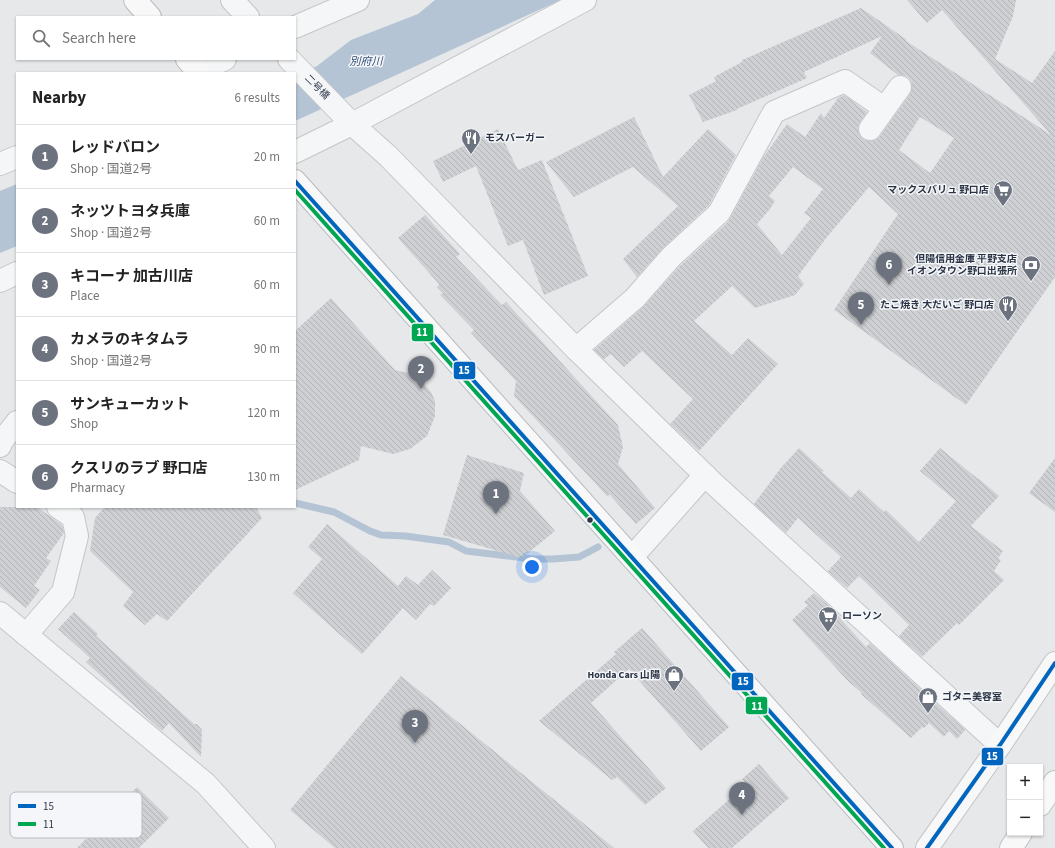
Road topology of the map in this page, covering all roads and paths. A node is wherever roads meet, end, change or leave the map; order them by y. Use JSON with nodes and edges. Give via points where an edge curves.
{"nodes":[{"id":1,"x":135,"y":0,"type":"edge"},
{"id":2,"x":232,"y":0,"type":"edge"},
{"id":3,"x":358,"y":0,"type":"edge"},
{"id":4,"x":585,"y":0,"type":"edge"},
{"id":5,"x":149,"y":16,"type":"edge"},
{"id":6,"x":247,"y":16,"type":"edge"},
{"id":7,"x":296,"y":27,"type":"edge"},
{"id":8,"x":222,"y":60,"type":"edge"},
{"id":9,"x":290,"y":60,"type":"edge"},
{"id":10,"x":195,"y":69,"type":"edge"},
{"id":11,"x":900,"y":87,"type":"dead end"},
{"id":12,"x":884,"y":108,"type":"junction"},
{"id":13,"x":349,"y":120,"type":"junction"},
{"id":14,"x":870,"y":129,"type":"dead end"},
{"id":15,"x":296,"y":151,"type":"edge"},
{"id":16,"x":16,"y":157,"type":"edge"},
{"id":17,"x":0,"y":164,"type":"edge"},
{"id":18,"x":296,"y":181,"type":"edge"},
{"id":19,"x":16,"y":273,"type":"edge"},
{"id":20,"x":0,"y":281,"type":"edge"},
{"id":21,"x":576,"y":349,"type":"junction"},
{"id":22,"x":16,"y":423,"type":"edge"},
{"id":23,"x":0,"y":446,"type":"edge"},
{"id":24,"x":0,"y":471,"type":"edge"},
{"id":25,"x":705,"y":475,"type":"junction"},
{"id":26,"x":16,"y":481,"type":"edge"},
{"id":27,"x":60,"y":508,"type":"edge"},
{"id":28,"x":632,"y":557,"type":"junction"},
{"id":29,"x":0,"y":613,"type":"edge"},
{"id":30,"x":26,"y":635,"type":"junction"},
{"id":31,"x":1055,"y":663,"type":"edge"},
{"id":32,"x":1000,"y":745,"type":"junction"},
{"id":33,"x":1019,"y":836,"type":"edge"},
{"id":34,"x":264,"y":848,"type":"edge"},
{"id":35,"x":892,"y":848,"type":"edge"},
{"id":36,"x":927,"y":848,"type":"edge"},
{"id":37,"x":1011,"y":848,"type":"edge"}],
"edges":[{"from":1,"to":5,"type":"main road"},
{"from":2,"to":6,"type":"street"},
{"from":3,"to":7,"type":"street"},
{"from":4,"to":13,"type":"street"},
{"from":8,"to":10,"type":"street"},
{"from":9,"to":13,"type":"street","name":"二号橋"},
{"from":11,"to":12,"type":"street"},
{"from":12,"to":14,"type":"street"},
{"from":12,"to":21,"type":"street","via":[[845,81],[774,112],[719,213],[671,257],[635,298]]},
{"from":13,"to":15,"type":"street"},
{"from":13,"to":21,"type":"street","name":"二号橋","via":[[388,156]]},
{"from":16,"to":17,"type":"street"},
{"from":18,"to":28,"type":"main road"},
{"from":19,"to":20,"type":"street"},
{"from":21,"to":25,"type":"street","name":"二号橋"},
{"from":22,"to":23,"type":"street"},
{"from":24,"to":26,"type":"street"},
{"from":25,"to":28,"type":"street"},
{"from":25,"to":32,"type":"street","name":"二号橋"},
{"from":27,"to":30,"type":"street","via":[[73,517],[77,536],[63,592]]},
{"from":28,"to":35,"type":"main road"},
{"from":29,"to":30,"type":"street"},
{"from":30,"to":34,"type":"street","via":[[206,784]]},
{"from":31,"to":32,"type":"main road"},
{"from":32,"to":36,"type":"main road"},
{"from":33,"to":37,"type":"main road"}]}
